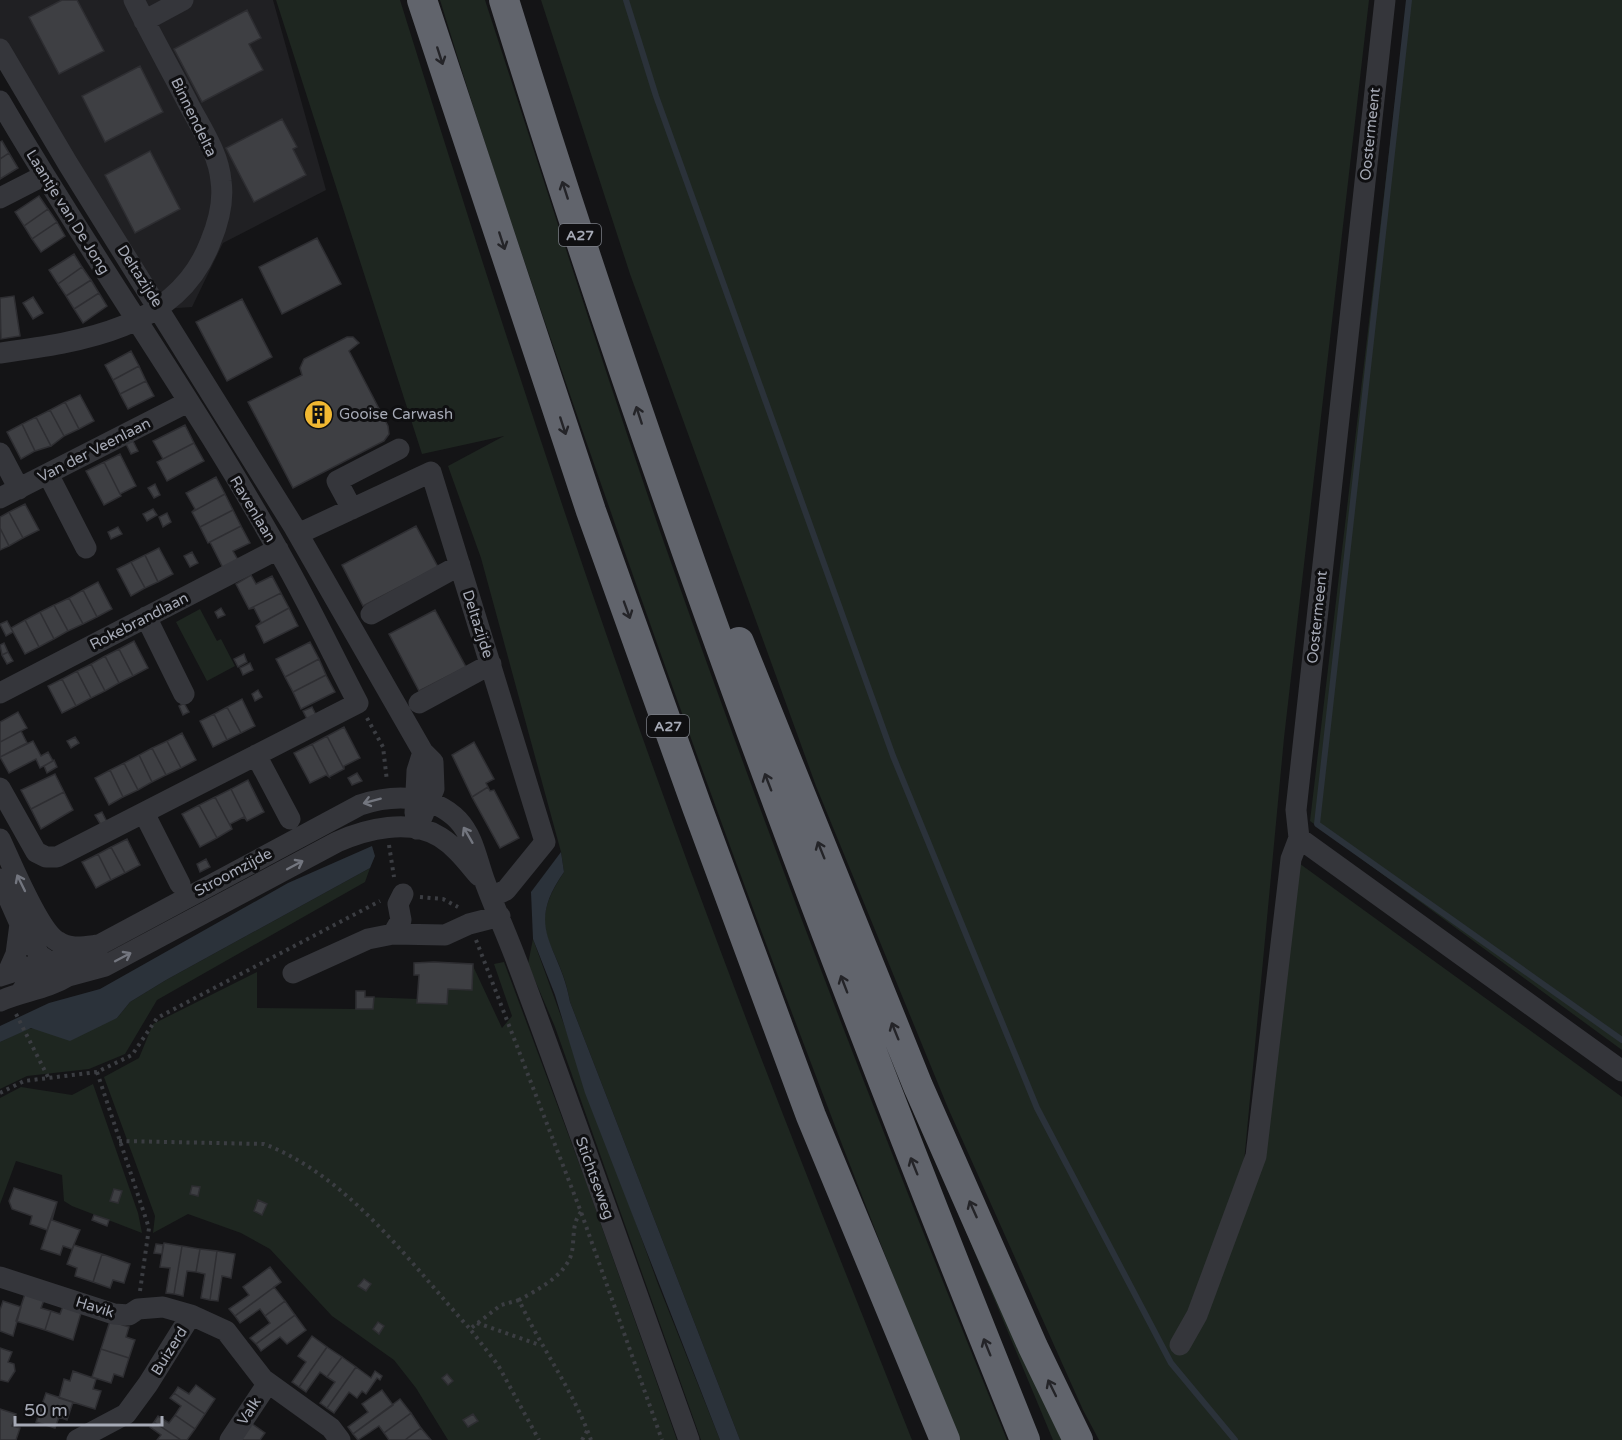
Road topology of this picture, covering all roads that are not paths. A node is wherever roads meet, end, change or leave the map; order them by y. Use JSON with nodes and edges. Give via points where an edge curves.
{"nodes":[{"id":1,"x":134,"y":0,"type":"edge"},
{"id":2,"x":183,"y":0,"type":"edge"},
{"id":3,"x":422,"y":0,"type":"edge"},
{"id":4,"x":504,"y":0,"type":"edge"},
{"id":5,"x":1385,"y":0,"type":"edge"},
{"id":6,"x":144,"y":21,"type":"junction"},
{"id":7,"x":0,"y":49,"type":"edge"},
{"id":8,"x":0,"y":101,"type":"edge"},
{"id":9,"x":44,"y":176,"type":"junction"},
{"id":10,"x":0,"y":198,"type":"edge"},
{"id":11,"x":161,"y":309,"type":"junction"},
{"id":12,"x":137,"y":321,"type":"junction"},
{"id":13,"x":0,"y":353,"type":"edge"},
{"id":14,"x":188,"y":402,"type":"junction"},
{"id":15,"x":399,"y":449,"type":"dead end"},
{"id":16,"x":0,"y":453,"type":"edge"},
{"id":17,"x":657,"y":470,"type":"junction"},
{"id":18,"x":48,"y":474,"type":"junction"},
{"id":19,"x":9,"y":493,"type":"edge"},
{"id":20,"x":352,"y":509,"type":"junction"},
{"id":21,"x":298,"y":534,"type":"junction"},
{"id":22,"x":86,"y":548,"type":"dead end"},
{"id":23,"x":278,"y":549,"type":"junction"},
{"id":24,"x":460,"y":565,"type":"junction"},
{"id":25,"x":371,"y":614,"type":"dead end"},
{"id":26,"x":146,"y":617,"type":"junction"},
{"id":27,"x":492,"y":664,"type":"junction"},
{"id":28,"x":0,"y":693,"type":"edge"},
{"id":29,"x":184,"y":694,"type":"dead end"},
{"id":30,"x":418,"y":703,"type":"dead end"},
{"id":31,"x":256,"y":755,"type":"junction"},
{"id":32,"x":0,"y":788,"type":"edge"},
{"id":33,"x":422,"y":801,"type":"junction"},
{"id":34,"x":144,"y":813,"type":"junction"},
{"id":35,"x":290,"y":819,"type":"dead end"},
{"id":36,"x":417,"y":829,"type":"junction"},
{"id":37,"x":1299,"y":838,"type":"junction"},
{"id":38,"x":0,"y":839,"type":"edge"},
{"id":39,"x":0,"y":879,"type":"edge"},
{"id":40,"x":180,"y":884,"type":"dead end"},
{"id":41,"x":403,"y":894,"type":"road end"},
{"id":42,"x":492,"y":899,"type":"junction"},
{"id":43,"x":20,"y":924,"type":"junction"},
{"id":44,"x":43,"y":926,"type":"junction"},
{"id":45,"x":393,"y":934,"type":"junction"},
{"id":46,"x":101,"y":944,"type":"junction"},
{"id":47,"x":44,"y":962,"type":"junction"},
{"id":48,"x":293,"y":973,"type":"dead end"},
{"id":49,"x":4,"y":974,"type":"edge"},
{"id":50,"x":68,"y":976,"type":"junction"},
{"id":51,"x":12,"y":1001,"type":"edge"},
{"id":52,"x":1622,"y":1071,"type":"edge"},
{"id":53,"x":0,"y":1277,"type":"edge"},
{"id":54,"x":191,"y":1316,"type":"junction"},
{"id":55,"x":1180,"y":1345,"type":"dead end"},
{"id":56,"x":268,"y":1383,"type":"junction"},
{"id":57,"x":77,"y":1440,"type":"edge"},
{"id":58,"x":230,"y":1440,"type":"edge"},
{"id":59,"x":340,"y":1440,"type":"edge"},
{"id":60,"x":689,"y":1440,"type":"edge"},
{"id":61,"x":945,"y":1440,"type":"edge"},
{"id":62,"x":1025,"y":1440,"type":"edge"},
{"id":63,"x":1078,"y":1440,"type":"edge"}],
"edges":[{"from":1,"to":6,"type":"street","name":"Binnendelta"},
{"from":2,"to":6,"type":"street"},
{"from":3,"to":61,"type":"highway","number":"A27","one_way":true,"via":[[591,511],[697,807],[811,1116]]},
{"from":17,"to":4,"type":"highway","number":"A27","one_way":true},
{"from":5,"to":37,"type":"street","name":"Oostermeent","via":[[1296,810]]},
{"from":6,"to":11,"type":"street","name":"Binnendelta","via":[[209,143],[221,180],[218,223],[202,264]]},
{"from":7,"to":11,"type":"street","name":"Deltazijde"},
{"from":8,"to":9,"type":"street","name":"Laantje van De Jong"},
{"from":9,"to":10,"type":"street"},
{"from":9,"to":12,"type":"street","name":"Laantje van De Jong"},
{"from":11,"to":12,"type":"street","name":"Binnendelta"},
{"from":11,"to":21,"type":"street","name":"Deltazijde"},
{"from":12,"to":13,"type":"street","name":"Binnendelta","via":[[68,342]]},
{"from":12,"to":14,"type":"street","name":"Ravenlaan"},
{"from":14,"to":18,"type":"street","name":"Van der Veenlaan"},
{"from":14,"to":23,"type":"street","name":"Ravenlaan"},
{"from":15,"to":20,"type":"street","via":[[337,481]]},
{"from":16,"to":19,"type":"street"},
{"from":62,"to":17,"type":"highway","number":"A27","one_way":true,"via":[[897,1122],[778,810]]},
{"from":63,"to":17,"type":"highway","number":"A27","one_way":true,"via":[[918,1086],[682,497]]},
{"from":18,"to":19,"type":"street","name":"Van der Veenlaan"},
{"from":18,"to":22,"type":"street"},
{"from":20,"to":21,"type":"street","name":"Deltazijde"},
{"from":20,"to":24,"type":"street","name":"Deltazijde","via":[[431,471]]},
{"from":21,"to":33,"type":"street","name":"Deltazijde","via":[[435,767]]},
{"from":23,"to":26,"type":"street","name":"Rokebrandlaan"},
{"from":23,"to":31,"type":"street","name":"Ravenlaan","via":[[358,703]]},
{"from":24,"to":25,"type":"street"},
{"from":24,"to":27,"type":"street","name":"Deltazijde"},
{"from":26,"to":28,"type":"street","name":"Rokebrandlaan"},
{"from":26,"to":29,"type":"street"},
{"from":27,"to":30,"type":"street"},
{"from":27,"to":42,"type":"street","name":"Deltazijde","via":[[545,842],[506,890]]},
{"from":31,"to":34,"type":"street"},
{"from":31,"to":35,"type":"street"},
{"from":32,"to":34,"type":"street","via":[[40,855],[57,857]]},
{"from":33,"to":36,"type":"street","name":"Deltazijde"},
{"from":42,"to":33,"type":"street","name":"Stichtseweg","one_way":true,"via":[[471,838],[446,809]]},
{"from":33,"to":46,"type":"street","name":"Stroomzijde","one_way":true,"via":[[388,798],[360,805]]},
{"from":34,"to":40,"type":"street"},
{"from":36,"to":42,"type":"street","name":"Stichtseweg","via":[[439,836],[457,850]]},
{"from":50,"to":36,"type":"street","name":"Stroomzijde","one_way":true,"via":[[105,966],[356,834],[387,828]]},
{"from":37,"to":52,"type":"street"},
{"from":37,"to":55,"type":"street","via":[[1291,860],[1256,1156],[1197,1315]]},
{"from":44,"to":38,"type":"street","one_way":true},
{"from":39,"to":43,"type":"street"},
{"from":41,"to":45,"type":"street","via":[[398,904],[401,920]]},
{"from":42,"to":45,"type":"street","via":[[469,924],[445,935]]},
{"from":42,"to":60,"type":"street","name":"Stichtseweg"},
{"from":43,"to":47,"type":"street"},
{"from":43,"to":49,"type":"street","via":[[16,954]]},
{"from":44,"to":46,"type":"street","via":[[55,941],[70,947]]},
{"from":44,"to":47,"type":"street"},
{"from":45,"to":48,"type":"street","via":[[368,939]]},
{"from":46,"to":47,"type":"street","name":"Stroomzijde","via":[[88,959]]},
{"from":47,"to":49,"type":"street","name":"Stroomzijde"},
{"from":47,"to":50,"type":"street"},
{"from":47,"to":51,"type":"street"},
{"from":50,"to":51,"type":"street","name":"Stroomzijde"},
{"from":53,"to":54,"type":"street","name":"Havik","via":[[114,1314],[129,1316],[138,1310],[163,1307]]},
{"from":54,"to":56,"type":"street","name":"Buizerd","via":[[226,1330]]},
{"from":54,"to":57,"type":"street","name":"Buizerd","via":[[126,1414]]},
{"from":56,"to":58,"type":"street","name":"Valk"},
{"from":56,"to":59,"type":"street","name":"Buizerd","via":[[331,1428]]}]}
